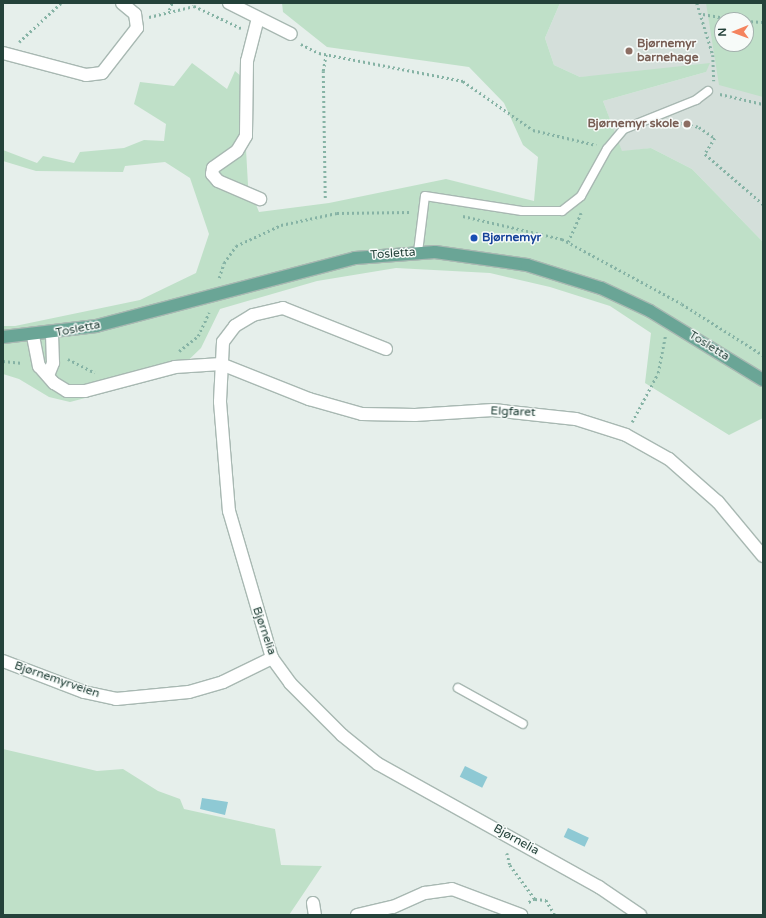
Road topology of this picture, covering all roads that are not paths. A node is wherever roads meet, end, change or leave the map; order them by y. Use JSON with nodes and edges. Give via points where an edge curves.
{"nodes":[{"id":1,"x":122,"y":3,"type":"edge"},
{"id":2,"x":229,"y":3,"type":"edge"},
{"id":3,"x":258,"y":18,"type":"junction"},
{"id":4,"x":291,"y":34,"type":"road end"},
{"id":5,"x":5,"y":53,"type":"edge"},
{"id":6,"x":708,"y":91,"type":"road end"},
{"id":7,"x":260,"y":199,"type":"dead end"},
{"id":8,"x":418,"y":252,"type":"junction"},
{"id":9,"x":52,"y":334,"type":"junction"},
{"id":10,"x":33,"y":336,"type":"junction"},
{"id":11,"x":3,"y":337,"type":"edge"},
{"id":12,"x":386,"y":349,"type":"dead end"},
{"id":13,"x":221,"y":364,"type":"junction"},
{"id":14,"x":49,"y":373,"type":"junction"},
{"id":15,"x":763,"y":380,"type":"edge"},
{"id":16,"x":763,"y":556,"type":"edge"},
{"id":17,"x":272,"y":658,"type":"junction"},
{"id":18,"x":3,"y":661,"type":"edge"},
{"id":19,"x":458,"y":688,"type":"dead end"},
{"id":20,"x":523,"y":724,"type":"dead end"},
{"id":21,"x":516,"y":912,"type":"edge"},
{"id":22,"x":357,"y":915,"type":"edge"},
{"id":23,"x":640,"y":915,"type":"edge"}],
"edges":[{"from":1,"to":5,"type":"street","via":[[137,20],[135,30],[102,73],[86,75]]},
{"from":2,"to":3,"type":"street"},
{"from":3,"to":4,"type":"street"},
{"from":3,"to":7,"type":"street","via":[[248,61],[246,136],[237,151],[213,168],[212,174],[218,181]]},
{"from":6,"to":8,"type":"lane","via":[[696,100],[631,124],[607,149],[581,196],[562,211],[522,211],[425,196]]},
{"from":8,"to":9,"type":"main road","name":"Tosletta","via":[[376,254],[328,263],[96,326]]},
{"from":8,"to":15,"type":"main road","name":"Tosletta","via":[[497,259],[565,274],[624,298],[670,322]]},
{"from":9,"to":10,"type":"main road","name":"Tosletta"},
{"from":9,"to":14,"type":"street","via":[[53,359]]},
{"from":10,"to":11,"type":"main road","name":"Tosletta"},
{"from":10,"to":14,"type":"street","via":[[36,361]]},
{"from":12,"to":13,"type":"street","name":"Bjørnelia","via":[[283,308],[253,315],[235,326],[223,342]]},
{"from":13,"to":14,"type":"street","via":[[175,367],[76,392],[60,387]]},
{"from":13,"to":16,"type":"street","name":"Elgfaret","via":[[309,399],[362,414],[531,412],[576,419],[626,435],[669,459],[697,481]]},
{"from":13,"to":17,"type":"street","name":"Bjørnelia","via":[[223,463],[229,511]]},
{"from":17,"to":18,"type":"street","name":"Bjørnemyrveien","via":[[223,682],[189,692],[116,699],[84,692]]},
{"from":17,"to":23,"type":"street","name":"Bjørnelia","via":[[290,683],[378,764],[599,887]]},
{"from":19,"to":20,"type":"lane"},
{"from":21,"to":22,"type":"street","via":[[452,889],[425,893],[394,907]]}]}
